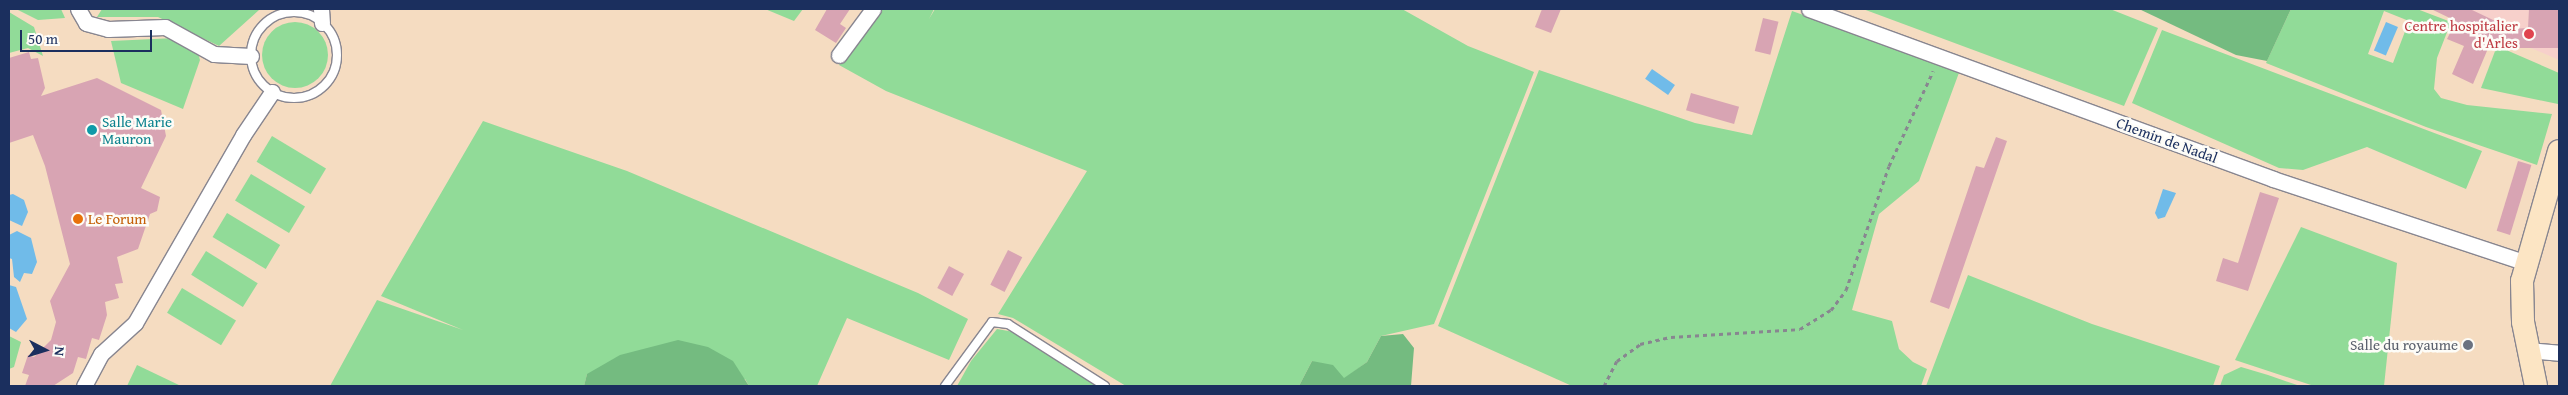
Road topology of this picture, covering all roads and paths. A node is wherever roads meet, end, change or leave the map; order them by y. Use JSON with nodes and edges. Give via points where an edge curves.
{"nodes":[{"id":1,"x":78,"y":9,"type":"edge"},
{"id":2,"x":873,"y":9,"type":"edge"},
{"id":3,"x":1809,"y":9,"type":"edge"},
{"id":4,"x":322,"y":16,"type":"edge"},
{"id":5,"x":839,"y":55,"type":"dead end"},
{"id":6,"x":251,"y":56,"type":"junction"},
{"id":7,"x":1940,"y":57,"type":"junction"},
{"id":8,"x":272,"y":92,"type":"junction"},
{"id":9,"x":2559,"y":151,"type":"edge"},
{"id":10,"x":2557,"y":166,"type":"edge"},
{"id":11,"x":2527,"y":263,"type":"junction"},
{"id":12,"x":2528,"y":350,"type":"junction"},
{"id":13,"x":2559,"y":353,"type":"edge"},
{"id":14,"x":84,"y":386,"type":"edge"},
{"id":15,"x":945,"y":386,"type":"edge"},
{"id":16,"x":1105,"y":386,"type":"edge"},
{"id":17,"x":1604,"y":386,"type":"edge"},
{"id":18,"x":2536,"y":386,"type":"edge"}],
"edges":[{"from":1,"to":6,"type":"street","via":[[86,23],[108,29],[165,27],[214,54]]},
{"from":2,"to":5,"type":"street"},
{"from":3,"to":7,"type":"street","name":"Chemin de Nadal"},
{"from":4,"to":6,"type":"lane","via":[[293,12],[278,15],[259,31]]},
{"from":4,"to":8,"type":"lane","via":[[337,52],[334,72],[323,88],[306,96],[285,97]]},
{"from":6,"to":8,"type":"lane","via":[[260,80]]},
{"from":7,"to":11,"type":"street","name":"Chemin de Nadal","via":[[2273,179]]},
{"from":7,"to":17,"type":"path","via":[[1889,166],[1846,290],[1831,310],[1800,329],[1671,338],[1640,344],[1617,361]]},
{"from":8,"to":14,"type":"street","via":[[243,135],[135,323],[101,354]]},
{"from":9,"to":10,"type":"street"},
{"from":10,"to":11,"type":"street"},
{"from":11,"to":12,"type":"street","via":[[2522,281]]},
{"from":12,"to":13,"type":"street"},
{"from":12,"to":18,"type":"street"},
{"from":15,"to":16,"type":"lane","via":[[992,322],[1008,324]]}]}
